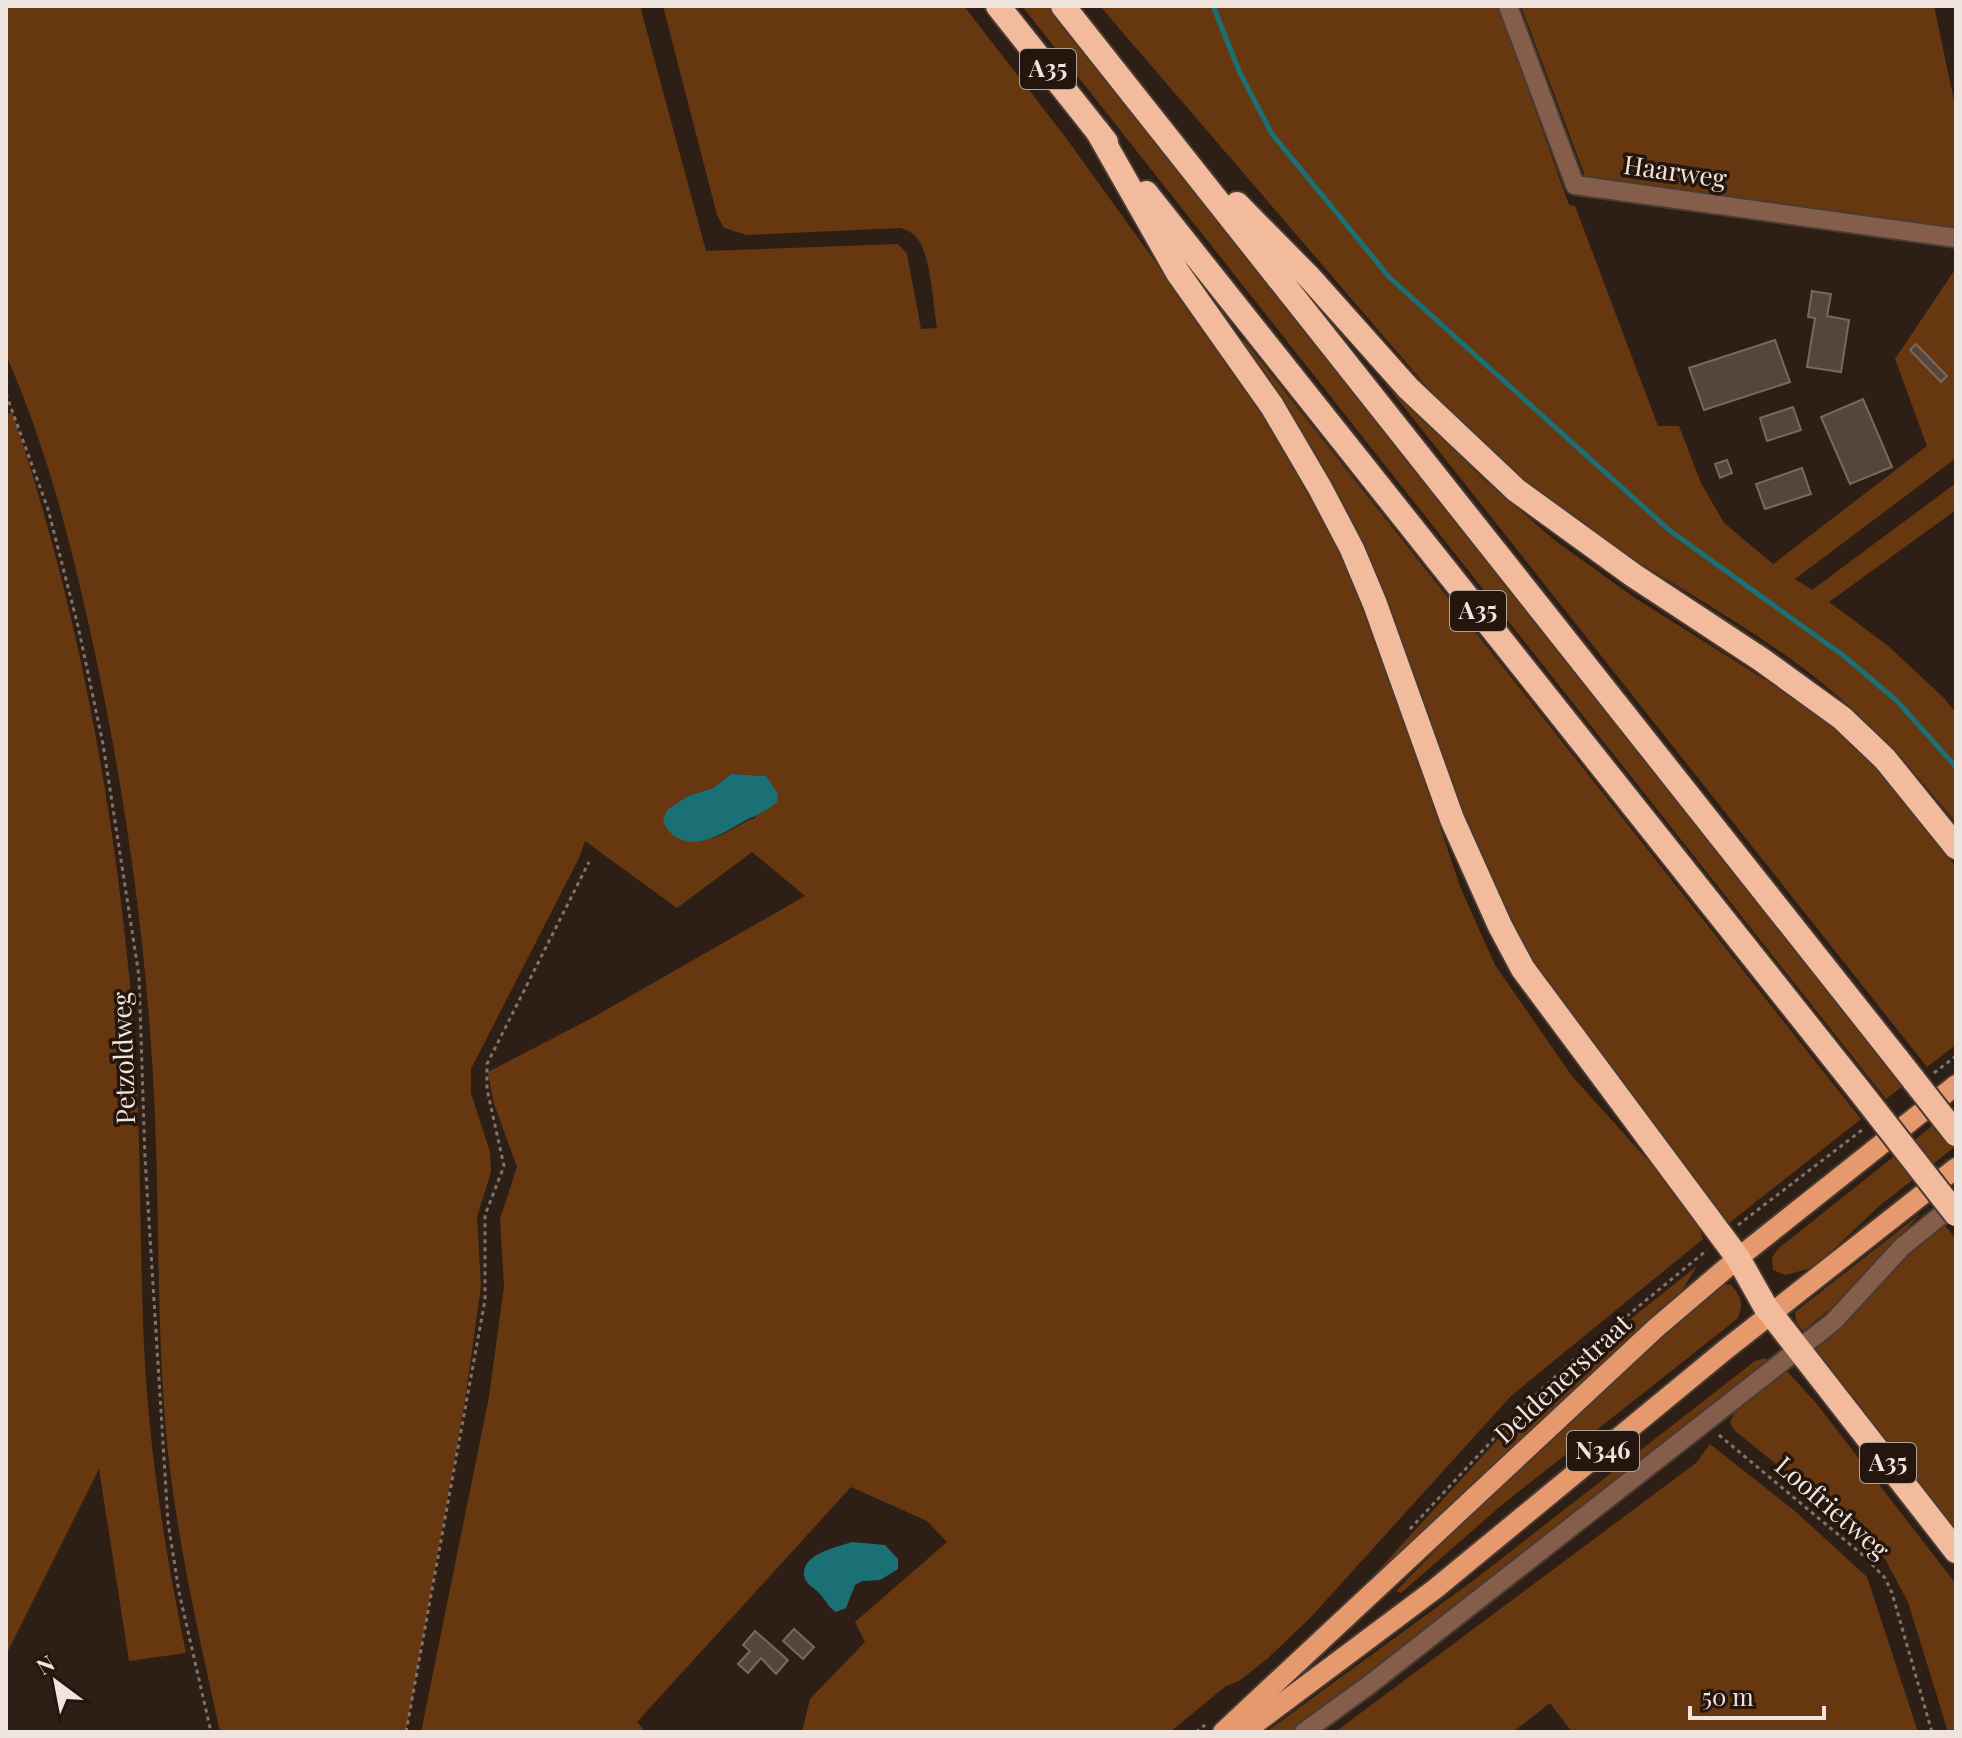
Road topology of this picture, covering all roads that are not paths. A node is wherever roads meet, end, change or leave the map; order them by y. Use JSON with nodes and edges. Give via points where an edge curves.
{"nodes":[{"id":1,"x":998,"y":6,"type":"edge"},
{"id":2,"x":1063,"y":6,"type":"edge"},
{"id":3,"x":1508,"y":6,"type":"edge"},
{"id":4,"x":1152,"y":119,"type":"junction"},
{"id":5,"x":1098,"y":132,"type":"junction"},
{"id":6,"x":1956,"y":238,"type":"edge"},
{"id":7,"x":1956,"y":847,"type":"edge"},
{"id":8,"x":1956,"y":1085,"type":"edge"},
{"id":9,"x":1956,"y":1134,"type":"edge"},
{"id":10,"x":1956,"y":1168,"type":"edge"},
{"id":11,"x":1956,"y":1203,"type":"edge"},
{"id":12,"x":1956,"y":1214,"type":"edge"},
{"id":13,"x":1738,"y":1258,"type":"junction"},
{"id":14,"x":1771,"y":1314,"type":"junction"},
{"id":15,"x":1798,"y":1349,"type":"junction"},
{"id":16,"x":1956,"y":1551,"type":"edge"},
{"id":17,"x":1223,"y":1732,"type":"edge"},
{"id":18,"x":1244,"y":1732,"type":"edge"},
{"id":19,"x":1304,"y":1732,"type":"edge"}],
"edges":[{"from":1,"to":5,"type":"highway","number":"A35"},
{"from":2,"to":4,"type":"highway","number":"A35"},
{"from":3,"to":6,"type":"street","name":"Haarweg","via":[[1575,185]]},
{"from":4,"to":7,"type":"highway","number":"A35","via":[[1310,278],[1408,388],[1506,481],[1842,718],[1885,759]]},
{"from":4,"to":9,"type":"highway","number":"A35","bridge":true},
{"from":5,"to":12,"type":"highway","number":"A35","bridge":true},
{"from":5,"to":13,"type":"highway","number":"A35","via":[[1178,273],[1272,406],[1352,549],[1452,819],[1523,969]]},
{"from":8,"to":13,"type":"main road","name":"Deldenerstraat","number":"N346"},
{"from":10,"to":14,"type":"main road","number":"N346"},
{"from":11,"to":15,"type":"street","via":[[1902,1247],[1856,1300]]},
{"from":13,"to":14,"type":"highway","number":"A35"},
{"from":13,"to":17,"type":"main road","name":"Deldenerstraat","number":"N346","via":[[1656,1328]]},
{"from":14,"to":15,"type":"highway","number":"A35"},
{"from":14,"to":18,"type":"main road","number":"N346","via":[[1435,1589]]},
{"from":15,"to":16,"type":"highway","number":"A35"},
{"from":15,"to":19,"type":"street"}]}
